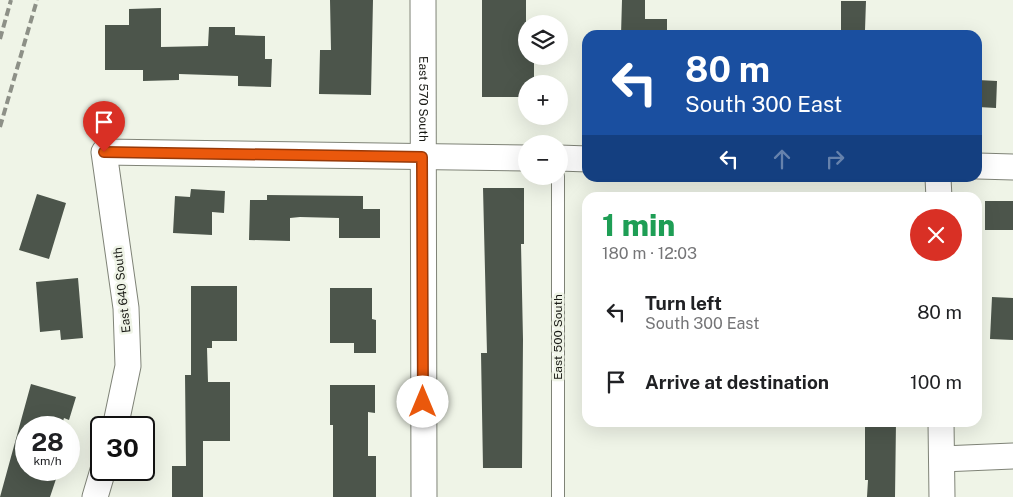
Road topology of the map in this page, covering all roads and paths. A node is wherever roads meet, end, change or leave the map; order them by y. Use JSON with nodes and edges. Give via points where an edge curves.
{"nodes":[{"id":1,"x":423,"y":0,"type":"edge"},
{"id":2,"x":422,"y":157,"type":"junction"},
{"id":3,"x":518,"y":158,"type":"edge"},
{"id":4,"x":568,"y":158,"type":"edge"},
{"id":5,"x":582,"y":159,"type":"edge"},
{"id":6,"x":982,"y":166,"type":"edge"},
{"id":7,"x":1013,"y":167,"type":"edge"},
{"id":8,"x":558,"y":185,"type":"edge"},
{"id":9,"x":118,"y":416,"type":"edge"},
{"id":10,"x":941,"y":427,"type":"edge"},
{"id":11,"x":1013,"y":456,"type":"edge"},
{"id":12,"x":942,"y":459,"type":"junction"},
{"id":13,"x":100,"y":481,"type":"edge"},
{"id":14,"x":95,"y":497,"type":"edge"},
{"id":15,"x":424,"y":497,"type":"edge"},
{"id":16,"x":558,"y":497,"type":"edge"},
{"id":17,"x":942,"y":497,"type":"edge"}],
"edges":[{"from":1,"to":2,"type":"street","name":"East 570 South"},
{"from":2,"to":3,"type":"street"},
{"from":2,"to":9,"type":"street","name":"East 640 South","via":[[104,152],[126,308],[128,366]]},
{"from":2,"to":15,"type":"street","name":"East 570 South"},
{"from":4,"to":5,"type":"street"},
{"from":6,"to":7,"type":"street"},
{"from":8,"to":16,"type":"lane","name":"East 500 South"},
{"from":10,"to":12,"type":"street"},
{"from":11,"to":12,"type":"street"},
{"from":12,"to":17,"type":"street"},
{"from":13,"to":14,"type":"street"}]}
